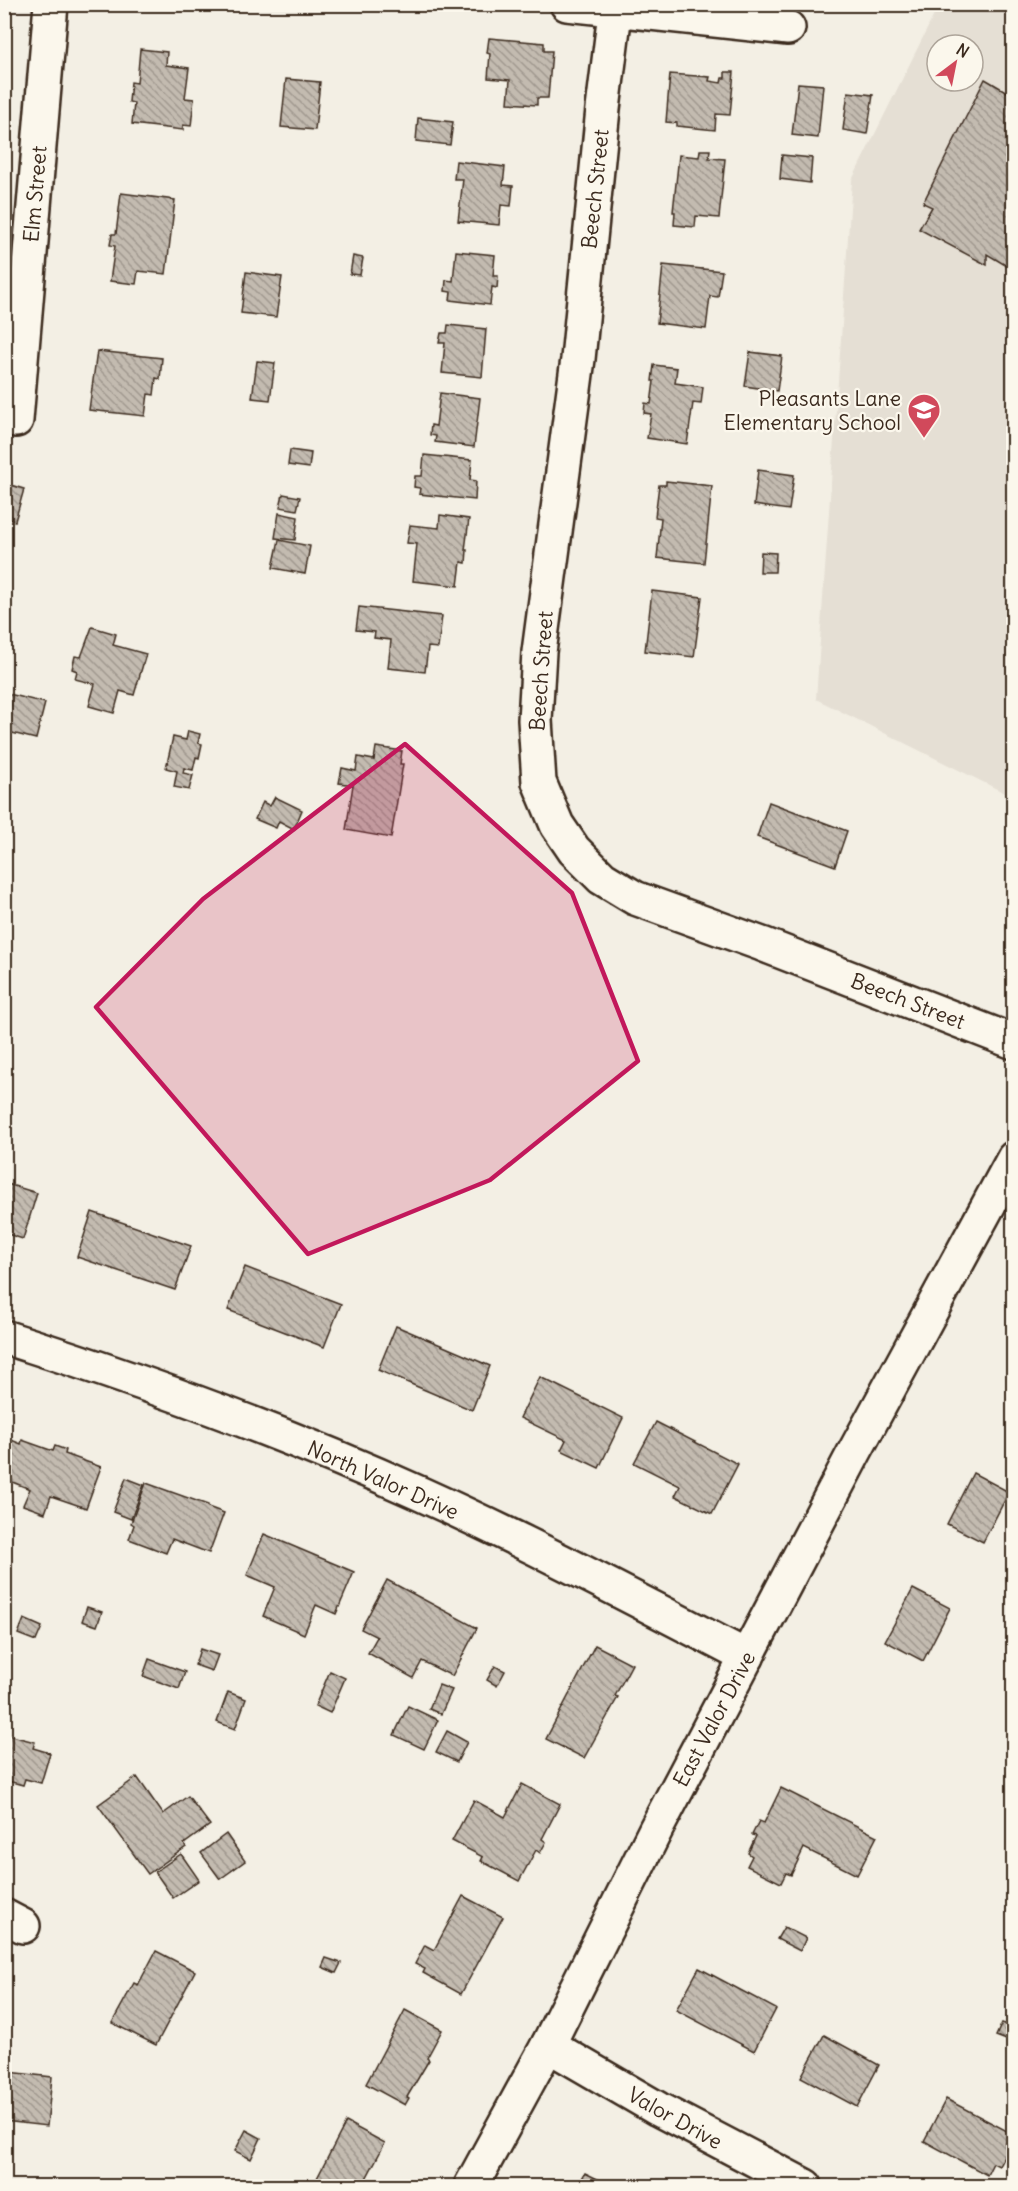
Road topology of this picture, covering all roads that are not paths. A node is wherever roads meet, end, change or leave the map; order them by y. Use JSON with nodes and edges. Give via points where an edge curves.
{"nodes":[{"id":1,"x":51,"y":4,"type":"edge"},
{"id":2,"x":567,"y":4,"type":"edge"},
{"id":3,"x":616,"y":8,"type":"edge"},
{"id":4,"x":788,"y":28,"type":"dead end"},
{"id":5,"x":16,"y":420,"type":"dead end"},
{"id":6,"x":1014,"y":1042,"type":"edge"},
{"id":7,"x":1014,"y":1158,"type":"edge"},
{"id":8,"x":4,"y":1337,"type":"edge"},
{"id":9,"x":747,"y":1657,"type":"junction"},
{"id":10,"x":548,"y":2045,"type":"junction"},
{"id":11,"x":471,"y":2187,"type":"edge"},
{"id":12,"x":805,"y":2187,"type":"edge"}],
"edges":[{"from":1,"to":5,"type":"street","name":"Elm Street"},
{"from":2,"to":3,"type":"street"},
{"from":3,"to":4,"type":"street"},
{"from":3,"to":6,"type":"street","name":"Beech Street","via":[[578,359],[539,652],[535,720],[539,782],[557,825],[574,850],[602,878],[635,898]]},
{"from":7,"to":9,"type":"street","name":"East Valor Drive"},
{"from":8,"to":9,"type":"street","name":"North Valor Drive","via":[[246,1421],[421,1494],[603,1581]]},
{"from":9,"to":10,"type":"street","name":"East Valor Drive"},
{"from":10,"to":11,"type":"street","name":"East Valor Drive"},
{"from":10,"to":12,"type":"street","name":"Valor Drive"}]}
